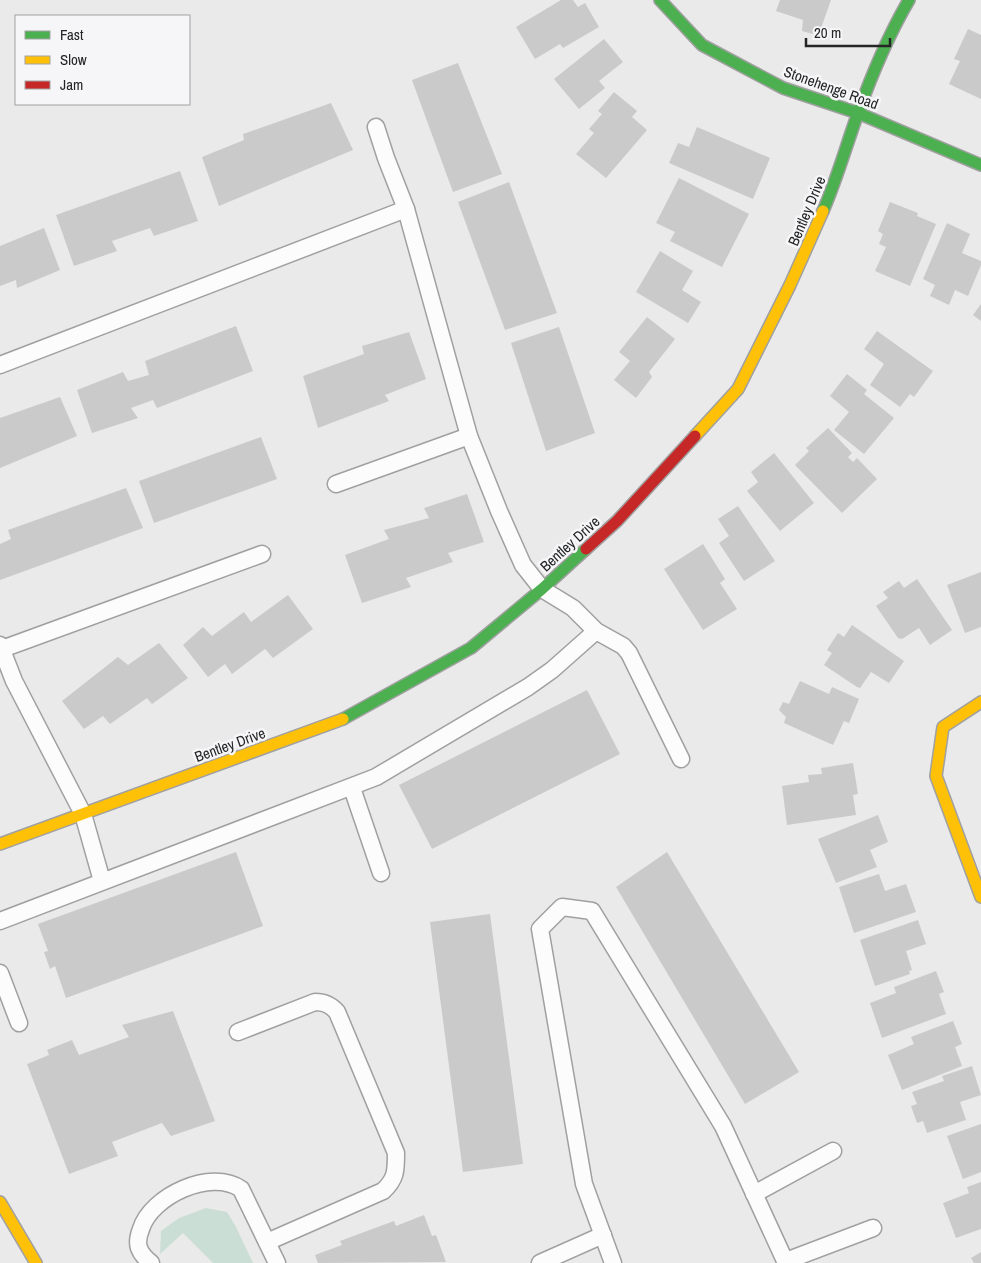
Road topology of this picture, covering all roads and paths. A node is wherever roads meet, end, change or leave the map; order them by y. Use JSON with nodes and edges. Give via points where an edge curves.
{"nodes":[{"id":1,"x":660,"y":0,"type":"edge"},
{"id":2,"x":908,"y":0,"type":"edge"},
{"id":3,"x":858,"y":113,"type":"junction"},
{"id":4,"x":376,"y":127,"type":"dead end"},
{"id":5,"x":981,"y":165,"type":"edge"},
{"id":6,"x":406,"y":209,"type":"junction"},
{"id":7,"x":0,"y":365,"type":"edge"},
{"id":8,"x":469,"y":436,"type":"junction"},
{"id":9,"x":336,"y":484,"type":"dead end"},
{"id":10,"x":262,"y":554,"type":"dead end"},
{"id":11,"x":542,"y":589,"type":"junction"},
{"id":12,"x":596,"y":631,"type":"junction"},
{"id":13,"x":1,"y":647,"type":"edge"},
{"id":14,"x":981,"y":702,"type":"edge"},
{"id":15,"x":681,"y":759,"type":"dead end"},
{"id":16,"x":352,"y":788,"type":"junction"},
{"id":17,"x":83,"y":814,"type":"junction"},
{"id":18,"x":0,"y":844,"type":"edge"},
{"id":19,"x":381,"y":873,"type":"dead end"},
{"id":20,"x":102,"y":881,"type":"junction"},
{"id":21,"x":981,"y":897,"type":"edge"},
{"id":22,"x":0,"y":921,"type":"edge"},
{"id":23,"x":0,"y":973,"type":"edge"},
{"id":24,"x":19,"y":1023,"type":"dead end"},
{"id":25,"x":238,"y":1032,"type":"dead end"},
{"id":26,"x":833,"y":1151,"type":"dead end"},
{"id":27,"x":754,"y":1194,"type":"junction"},
{"id":28,"x":0,"y":1202,"type":"edge"},
{"id":29,"x":873,"y":1228,"type":"dead end"},
{"id":30,"x":603,"y":1235,"type":"junction"},
{"id":31,"x":267,"y":1242,"type":"junction"},
{"id":32,"x":786,"y":1262,"type":"edge"},
{"id":33,"x":36,"y":1263,"type":"edge"},
{"id":34,"x":151,"y":1263,"type":"edge"},
{"id":35,"x":277,"y":1263,"type":"edge"},
{"id":36,"x":540,"y":1263,"type":"edge"},
{"id":37,"x":613,"y":1263,"type":"edge"}],
"edges":[{"from":1,"to":3,"type":"street","name":"Stonehenge Road","via":[[702,45],[783,88]]},
{"from":2,"to":3,"type":"street","name":"Bentley Drive","via":[[891,31]]},
{"from":3,"to":5,"type":"street","name":"Stonehenge Road"},
{"from":3,"to":11,"type":"street","name":"Bentley Drive","via":[[835,184],[790,285],[738,389],[617,521]]},
{"from":4,"to":6,"type":"lane"},
{"from":6,"to":7,"type":"lane"},
{"from":6,"to":8,"type":"lane"},
{"from":8,"to":9,"type":"lane"},
{"from":8,"to":11,"type":"lane","via":[[523,564]]},
{"from":10,"to":13,"type":"lane"},
{"from":11,"to":12,"type":"lane","via":[[573,608]]},
{"from":11,"to":17,"type":"street","name":"Bentley Drive","via":[[471,648],[339,721]]},
{"from":12,"to":15,"type":"lane","via":[[623,646],[628,653]]},
{"from":12,"to":16,"type":"lane","via":[[528,687]]},
{"from":13,"to":17,"type":"lane","via":[[14,681]]},
{"from":14,"to":21,"type":"street","via":[[943,727],[936,776]]},
{"from":16,"to":19,"type":"lane"},
{"from":16,"to":20,"type":"lane"},
{"from":17,"to":18,"type":"street","name":"Bentley Drive"},
{"from":17,"to":20,"type":"lane"},
{"from":20,"to":22,"type":"lane"},
{"from":23,"to":24,"type":"lane"},
{"from":25,"to":31,"type":"lane","via":[[315,1002],[332,1006],[396,1153],[394,1176],[383,1191]]},
{"from":26,"to":27,"type":"lane"},
{"from":27,"to":30,"type":"lane","via":[[723,1126],[592,911],[562,907],[540,929],[584,1184]]},
{"from":27,"to":32,"type":"lane"},
{"from":28,"to":33,"type":"street"},
{"from":29,"to":32,"type":"lane"},
{"from":30,"to":36,"type":"lane"},
{"from":30,"to":37,"type":"lane"},
{"from":31,"to":34,"type":"lane","via":[[240,1189],[232,1183],[199,1183],[169,1196],[143,1221],[138,1246]]},
{"from":31,"to":35,"type":"lane"}]}
